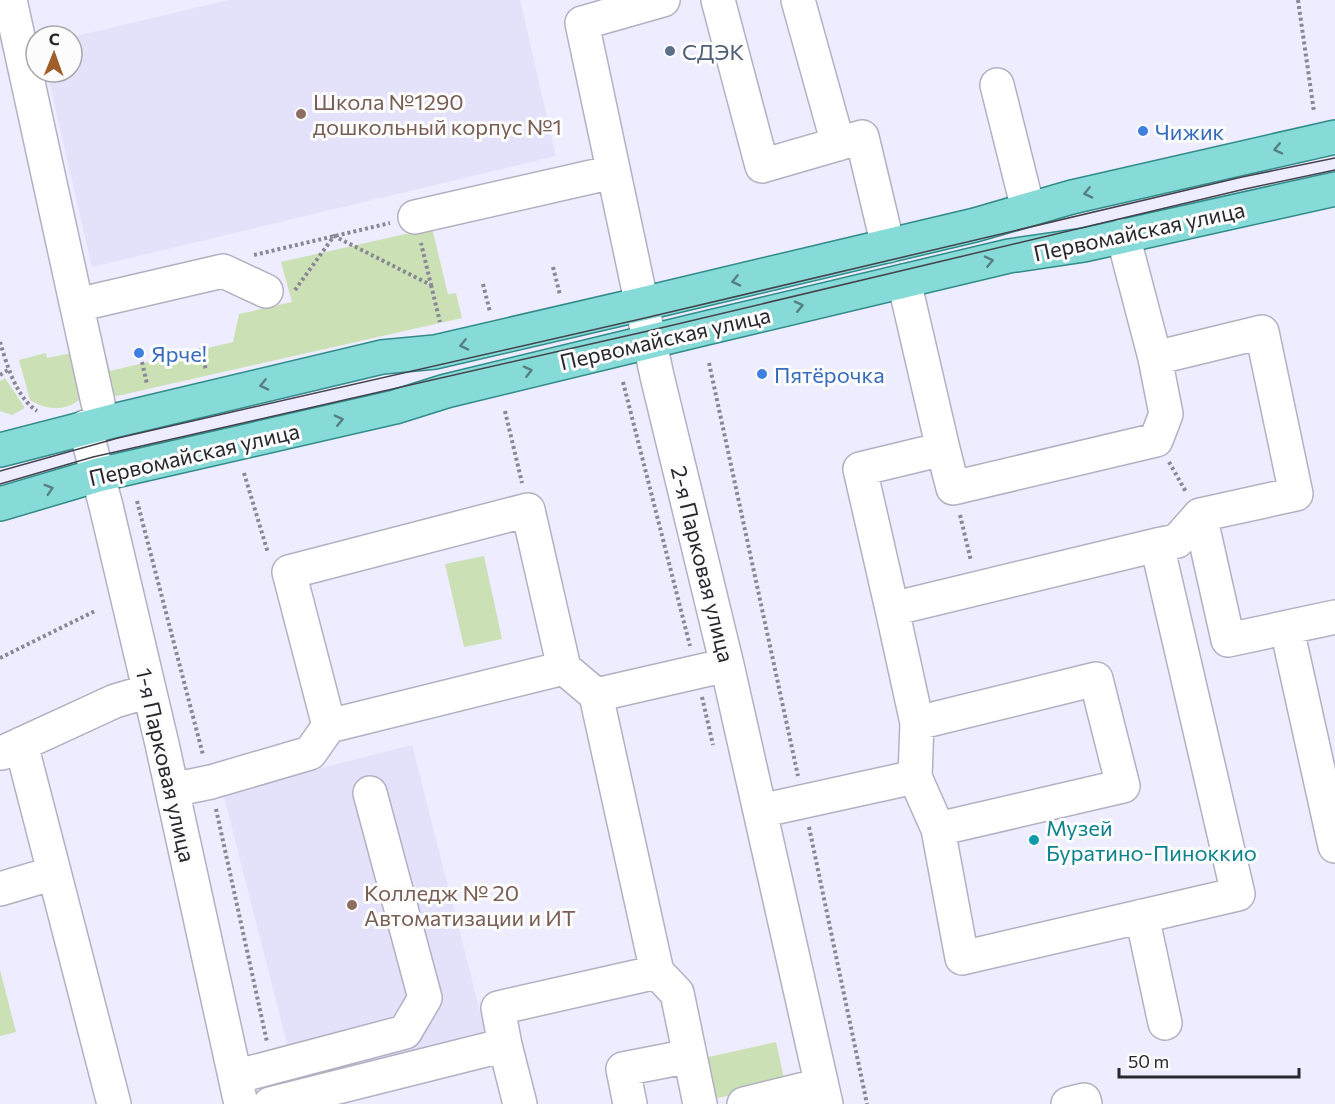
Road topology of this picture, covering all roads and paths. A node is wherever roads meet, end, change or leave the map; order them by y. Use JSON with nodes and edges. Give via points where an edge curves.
{"nodes":[{"id":1,"x":10,"y":0,"type":"edge"},
{"id":2,"x":663,"y":0,"type":"edge"},
{"id":3,"x":718,"y":0,"type":"edge"},
{"id":4,"x":798,"y":0,"type":"edge"},
{"id":5,"x":1298,"y":0,"type":"edge"},
{"id":6,"x":586,"y":11,"type":"edge"},
{"id":7,"x":997,"y":85,"type":"dead end"},
{"id":8,"x":1314,"y":112,"type":"dead end"},
{"id":9,"x":1335,"y":137,"type":"edge"},
{"id":10,"x":838,"y":144,"type":"junction"},
{"id":11,"x":614,"y":172,"type":"junction"},
{"id":12,"x":1335,"y":189,"type":"edge"},
{"id":13,"x":1028,"y":209,"type":"junction"},
{"id":14,"x":415,"y":217,"type":"junction"},
{"id":15,"x":334,"y":236,"type":"junction"},
{"id":16,"x":1123,"y":236,"type":"junction"},
{"id":17,"x":888,"y":246,"type":"junction"},
{"id":18,"x":553,"y":267,"type":"dead end"},
{"id":19,"x":223,"y":271,"type":"junction"},
{"id":20,"x":904,"y":281,"type":"junction"},
{"id":21,"x":483,"y":284,"type":"dead end"},
{"id":22,"x":431,"y":285,"type":"junction"},
{"id":23,"x":280,"y":291,"type":"joint"},
{"id":24,"x":561,"y":298,"type":"dead end"},
{"id":25,"x":642,"y":304,"type":"junction"},
{"id":26,"x":77,"y":305,"type":"junction"},
{"id":27,"x":491,"y":314,"type":"dead end"},
{"id":28,"x":441,"y":325,"type":"dead end"},
{"id":29,"x":0,"y":342,"type":"edge"},
{"id":30,"x":650,"y":342,"type":"junction"},
{"id":31,"x":200,"y":348,"type":"dead end"},
{"id":32,"x":1155,"y":358,"type":"junction"},
{"id":33,"x":142,"y":362,"type":"dead end"},
{"id":34,"x":709,"y":363,"type":"dead end"},
{"id":35,"x":8,"y":370,"type":"junction"},
{"id":36,"x":0,"y":375,"type":"edge"},
{"id":37,"x":208,"y":378,"type":"dead end"},
{"id":38,"x":623,"y":382,"type":"dead end"},
{"id":39,"x":149,"y":392,"type":"dead end"},
{"id":40,"x":505,"y":411,"type":"dead end"},
{"id":41,"x":92,"y":415,"type":"junction"},
{"id":42,"x":46,"y":416,"type":"dead end"},
{"id":43,"x":1156,"y":440,"type":"junction"},
{"id":44,"x":943,"y":449,"type":"junction"},
{"id":45,"x":0,"y":450,"type":"edge"},
{"id":46,"x":244,"y":473,"type":"dead end"},
{"id":47,"x":98,"y":476,"type":"junction"},
{"id":48,"x":953,"y":488,"type":"junction"},
{"id":49,"x":0,"y":504,"type":"edge"},
{"id":50,"x":528,"y":510,"type":"junction"},
{"id":51,"x":1200,"y":515,"type":"junction"},
{"id":52,"x":1157,"y":545,"type":"junction"},
{"id":53,"x":289,"y":572,"type":"junction"},
{"id":54,"x":978,"y":589,"type":"junction"},
{"id":55,"x":892,"y":609,"type":"junction"},
{"id":56,"x":95,"y":611,"type":"dead end"},
{"id":57,"x":1335,"y":617,"type":"edge"},
{"id":58,"x":1287,"y":629,"type":"junction"},
{"id":59,"x":0,"y":658,"type":"edge"},
{"id":60,"x":564,"y":668,"type":"junction"},
{"id":61,"x":712,"y":669,"type":"junction"},
{"id":62,"x":149,"y":691,"type":"junction"},
{"id":63,"x":596,"y":695,"type":"junction"},
{"id":64,"x":916,"y":723,"type":"junction"},
{"id":65,"x":329,"y":726,"type":"junction"},
{"id":66,"x":10,"y":749,"type":"edge"},
{"id":67,"x":716,"y":754,"type":"dead end"},
{"id":68,"x":915,"y":777,"type":"junction"},
{"id":69,"x":172,"y":790,"type":"junction"},
{"id":70,"x":370,"y":793,"type":"dead end"},
{"id":71,"x":804,"y":801,"type":"junction"},
{"id":72,"x":760,"y":811,"type":"junction"},
{"id":73,"x":938,"y":829,"type":"junction"},
{"id":74,"x":1335,"y":846,"type":"edge"},
{"id":75,"x":54,"y":873,"type":"junction"},
{"id":76,"x":0,"y":889,"type":"edge"},
{"id":77,"x":1142,"y":916,"type":"junction"},
{"id":78,"x":657,"y":972,"type":"junction"},
{"id":79,"x":1165,"y":1023,"type":"dead end"},
{"id":80,"x":691,"y":1037,"type":"junction"},
{"id":81,"x":505,"y":1044,"type":"junction"},
{"id":82,"x":238,"y":1091,"type":"edge"},
{"id":83,"x":823,"y":1095,"type":"edge"},
{"id":84,"x":114,"y":1104,"type":"edge"},
{"id":85,"x":270,"y":1104,"type":"edge"},
{"id":86,"x":520,"y":1104,"type":"edge"},
{"id":87,"x":630,"y":1104,"type":"edge"},
{"id":88,"x":700,"y":1104,"type":"edge"},
{"id":89,"x":744,"y":1104,"type":"edge"},
{"id":90,"x":867,"y":1104,"type":"edge"},
{"id":91,"x":1068,"y":1104,"type":"edge"},
{"id":92,"x":1085,"y":1104,"type":"edge"}],
"edges":[{"from":1,"to":26,"type":"street","name":"1-я Парковая улица"},
{"from":2,"to":6,"type":"street"},
{"from":3,"to":10,"type":"street","via":[[762,166]]},
{"from":4,"to":10,"type":"street"},
{"from":5,"to":8,"type":"path"},
{"from":6,"to":11,"type":"street","name":"2-я Парковая улица"},
{"from":7,"to":13,"type":"street"},
{"from":9,"to":13,"type":"main road","name":"Первомайская улица","one_way":true},
{"from":10,"to":17,"type":"street","via":[[862,137]]},
{"from":11,"to":14,"type":"street"},
{"from":11,"to":25,"type":"street","name":"2-я Парковая улица"},
{"from":12,"to":16,"type":"main road","name":"Первомайская улица"},
{"from":13,"to":17,"type":"main road","name":"Первомайская улица"},
{"from":14,"to":15,"type":"path"},
{"from":14,"to":22,"type":"path"},
{"from":15,"to":19,"type":"path","via":[[233,260]]},
{"from":15,"to":22,"type":"path"},
{"from":15,"to":23,"type":"path"},
{"from":20,"to":16,"type":"main road","name":"Первомайская улица","one_way":true,"via":[[1009,256]]},
{"from":16,"to":32,"type":"street"},
{"from":17,"to":25,"type":"main road","name":"Первомайская улица","one_way":true},
{"from":18,"to":24,"type":"path"},
{"from":19,"to":23,"type":"street"},
{"from":19,"to":26,"type":"street"},
{"from":30,"to":20,"type":"main road","name":"Первомайская улица","one_way":true},
{"from":20,"to":44,"type":"street"},
{"from":21,"to":27,"type":"path"},
{"from":22,"to":28,"type":"path"},
{"from":25,"to":30,"type":"street","name":"2-я Парковая улица"},
{"from":25,"to":41,"type":"main road","name":"Первомайская улица","one_way":true,"via":[[435,352],[382,357]]},
{"from":26,"to":41,"type":"street","name":"1-я Парковая улица"},
{"from":29,"to":35,"type":"path"},
{"from":47,"to":30,"type":"main road","name":"Первомайская улица","one_way":true,"via":[[395,407]]},
{"from":30,"to":61,"type":"street","name":"2-я Парковая улица"},
{"from":31,"to":37,"type":"path"},
{"from":32,"to":43,"type":"street","via":[[1166,414]]},
{"from":32,"to":51,"type":"street","via":[[1262,333],[1296,494]]},
{"from":33,"to":39,"type":"path"},
{"from":34,"to":71,"type":"path"},
{"from":35,"to":36,"type":"path"},
{"from":35,"to":42,"type":"path","via":[[28,405]]},
{"from":38,"to":61,"type":"path"},
{"from":40,"to":50,"type":"path"},
{"from":41,"to":45,"type":"main road","name":"Первомайская улица"},
{"from":41,"to":47,"type":"street","name":"1-я Парковая улица"},
{"from":43,"to":48,"type":"street"},
{"from":43,"to":51,"type":"path"},
{"from":44,"to":48,"type":"street"},
{"from":44,"to":55,"type":"street","via":[[860,470]]},
{"from":46,"to":53,"type":"path","via":[[269,559]]},
{"from":49,"to":47,"type":"main road","name":"Первомайская улица","one_way":true},
{"from":47,"to":62,"type":"street","name":"1-я Парковая улица"},
{"from":48,"to":54,"type":"path"},
{"from":50,"to":53,"type":"street"},
{"from":50,"to":60,"type":"street"},
{"from":51,"to":52,"type":"street","via":[[1177,541]]},
{"from":51,"to":58,"type":"street","via":[[1228,640]]},
{"from":52,"to":54,"type":"street"},
{"from":52,"to":77,"type":"street","via":[[1238,894]]},
{"from":53,"to":65,"type":"street"},
{"from":54,"to":55,"type":"street"},
{"from":55,"to":64,"type":"street"},
{"from":56,"to":59,"type":"path"},
{"from":57,"to":58,"type":"street"},
{"from":58,"to":74,"type":"street"},
{"from":60,"to":63,"type":"street"},
{"from":60,"to":65,"type":"street"},
{"from":61,"to":63,"type":"street"},
{"from":61,"to":67,"type":"path"},
{"from":61,"to":72,"type":"street","name":"2-я Парковая улица"},
{"from":62,"to":66,"type":"street","via":[[115,701]]},
{"from":62,"to":69,"type":"street","name":"1-я Парковая улица"},
{"from":63,"to":78,"type":"street"},
{"from":64,"to":68,"type":"street"},
{"from":64,"to":73,"type":"street","via":[[1096,679],[1123,786]]},
{"from":65,"to":69,"type":"street","via":[[310,753]]},
{"from":66,"to":75,"type":"street"},
{"from":68,"to":71,"type":"street"},
{"from":68,"to":73,"type":"street"},
{"from":69,"to":82,"type":"street","name":"1-я Парковая улица"},
{"from":70,"to":82,"type":"street","via":[[424,998],[405,1032]]},
{"from":71,"to":72,"type":"street"},
{"from":71,"to":90,"type":"path"},
{"from":72,"to":83,"type":"street","name":"2-я Парковая улица"},
{"from":73,"to":77,"type":"street","via":[[962,958]]},
{"from":75,"to":76,"type":"street"},
{"from":75,"to":84,"type":"street"},
{"from":77,"to":79,"type":"street"},
{"from":78,"to":80,"type":"street","via":[[677,993]]},
{"from":78,"to":81,"type":"street","via":[[498,1008]]},
{"from":80,"to":87,"type":"street","via":[[623,1070]]},
{"from":80,"to":88,"type":"street"},
{"from":81,"to":85,"type":"street"},
{"from":81,"to":86,"type":"street"},
{"from":83,"to":89,"type":"street"},
{"from":91,"to":92,"type":"street","via":[[1084,1100]]}]}
